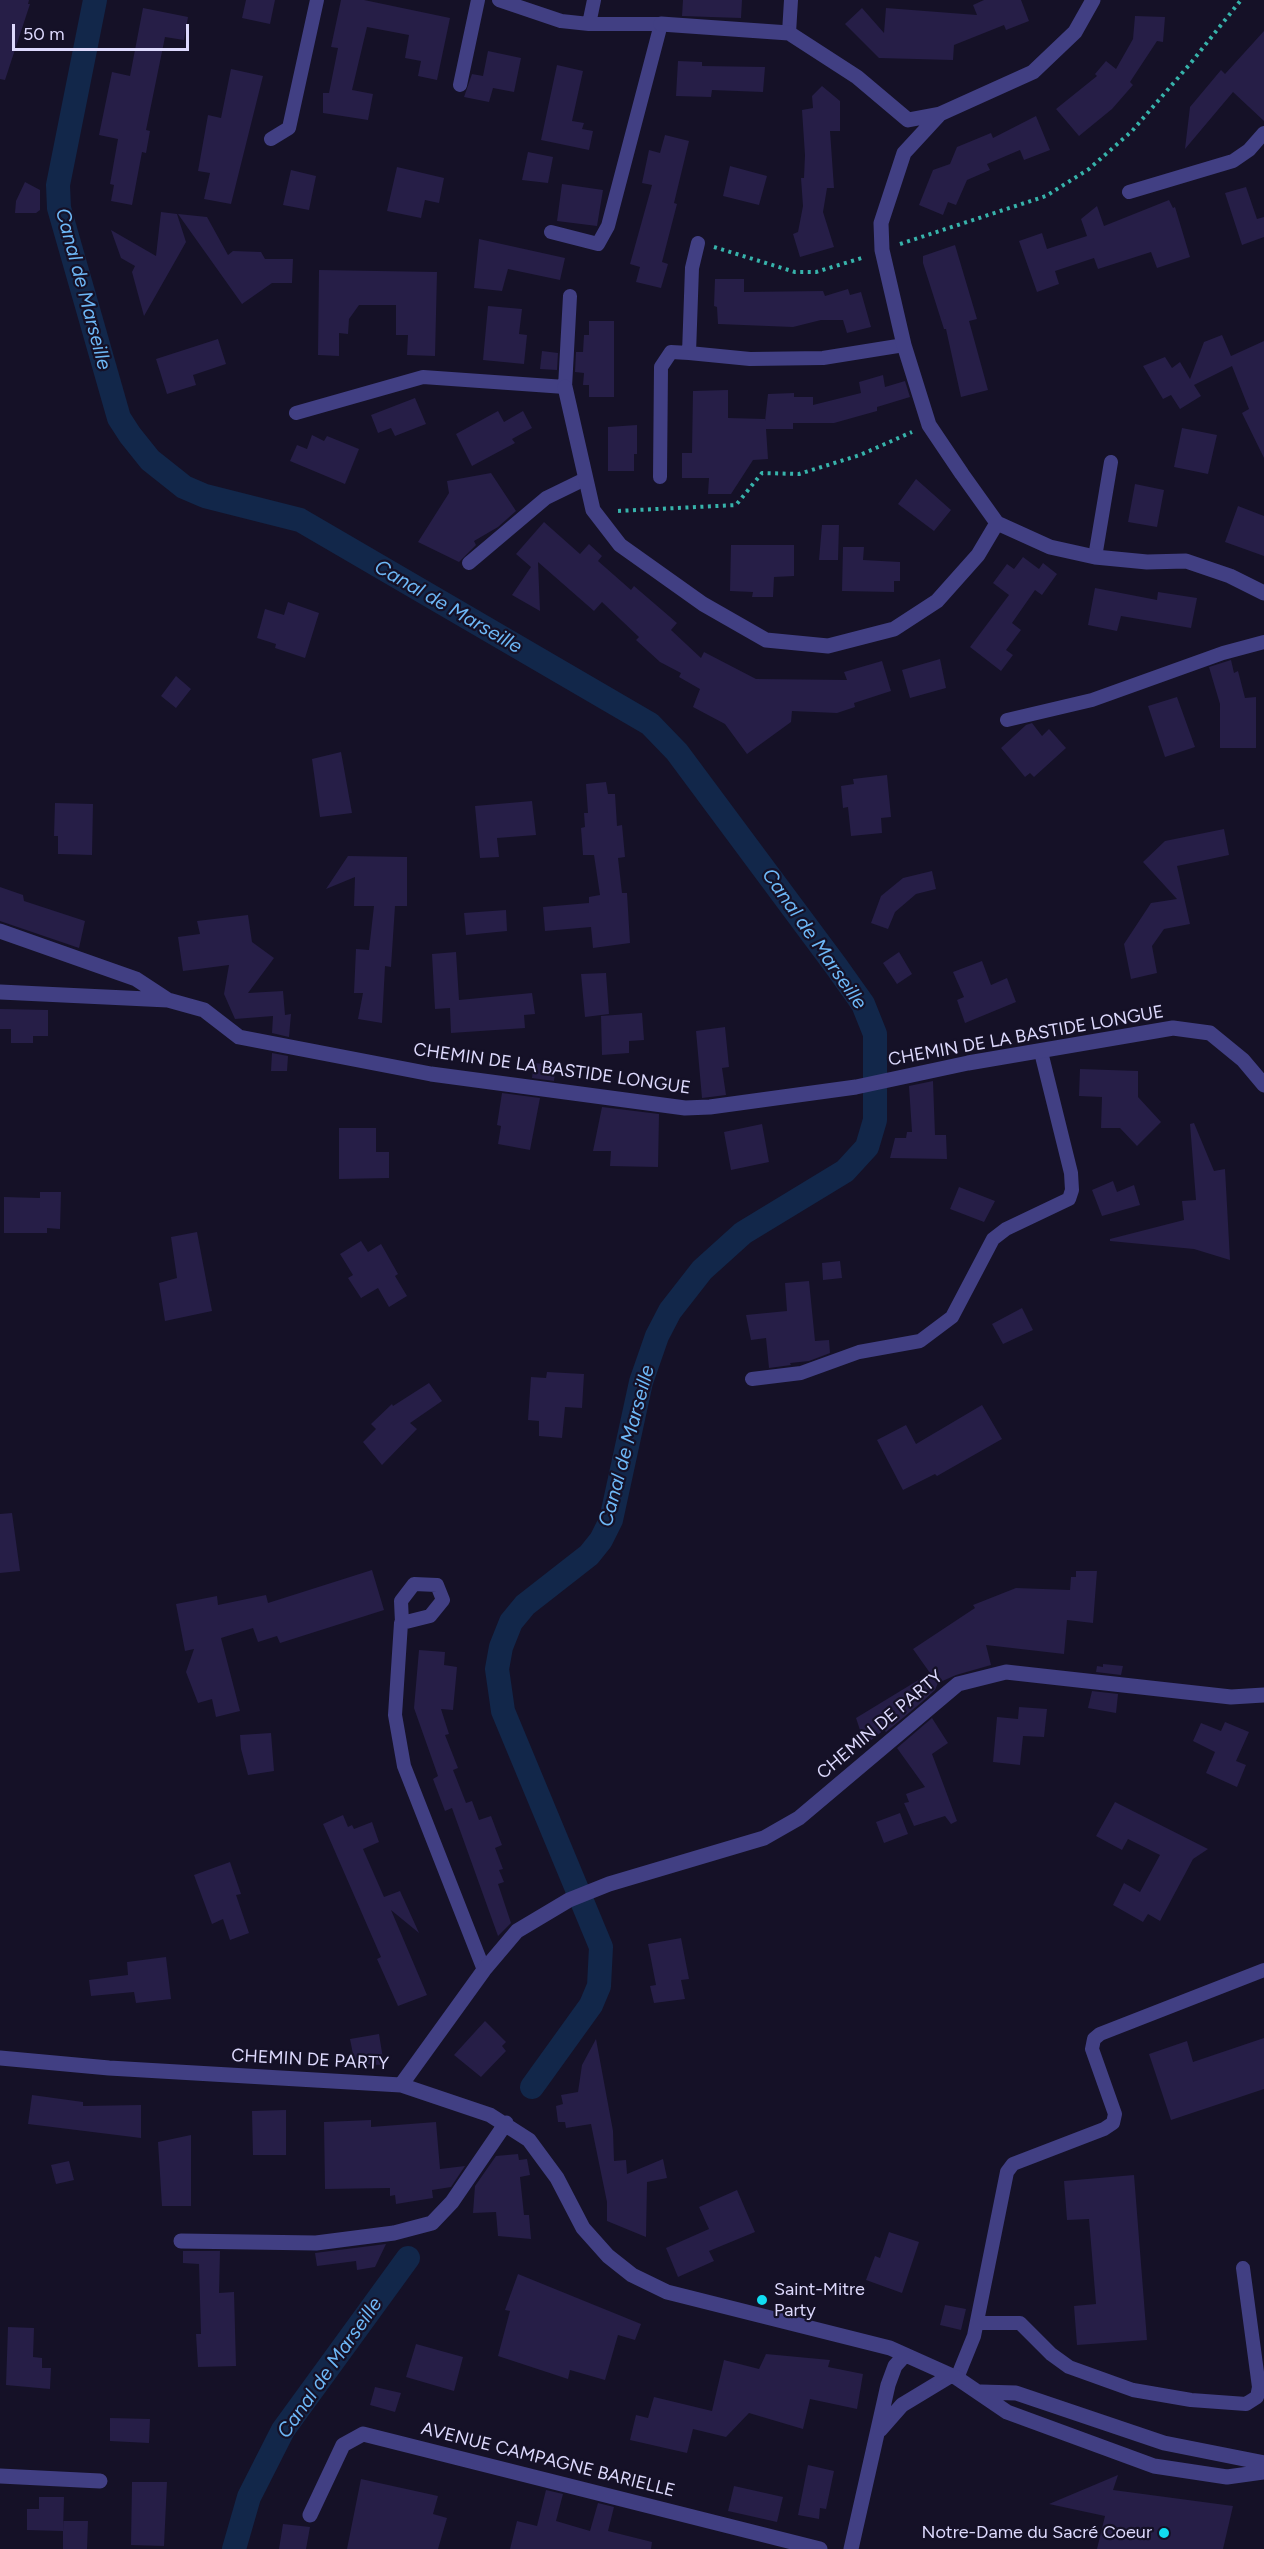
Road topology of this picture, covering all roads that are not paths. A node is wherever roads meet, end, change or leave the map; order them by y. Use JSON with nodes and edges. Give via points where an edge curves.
{"nodes":[{"id":1,"x":317,"y":0,"type":"edge"},
{"id":2,"x":478,"y":0,"type":"edge"},
{"id":3,"x":500,"y":0,"type":"edge"},
{"id":4,"x":594,"y":0,"type":"edge"},
{"id":5,"x":790,"y":0,"type":"edge"},
{"id":6,"x":1093,"y":0,"type":"edge"},
{"id":7,"x":589,"y":24,"type":"junction"},
{"id":8,"x":661,"y":24,"type":"junction"},
{"id":9,"x":789,"y":33,"type":"junction"},
{"id":10,"x":460,"y":85,"type":"dead end"},
{"id":11,"x":940,"y":114,"type":"junction"},
{"id":12,"x":1264,"y":133,"type":"edge"},
{"id":13,"x":271,"y":139,"type":"dead end"},
{"id":14,"x":1129,"y":192,"type":"dead end"},
{"id":15,"x":551,"y":232,"type":"dead end"},
{"id":16,"x":698,"y":243,"type":"road end"},
{"id":17,"x":570,"y":296,"type":"dead end"},
{"id":18,"x":904,"y":345,"type":"junction"},
{"id":19,"x":689,"y":352,"type":"junction"},
{"id":20,"x":565,"y":387,"type":"junction"},
{"id":21,"x":296,"y":413,"type":"dead end"},
{"id":22,"x":1111,"y":462,"type":"dead end"},
{"id":23,"x":660,"y":477,"type":"dead end"},
{"id":24,"x":585,"y":479,"type":"junction"},
{"id":25,"x":997,"y":523,"type":"junction"},
{"id":26,"x":1095,"y":557,"type":"junction"},
{"id":27,"x":468,"y":563,"type":"dead end"},
{"id":28,"x":1264,"y":593,"type":"edge"},
{"id":29,"x":1264,"y":642,"type":"edge"},
{"id":30,"x":1007,"y":720,"type":"dead end"},
{"id":31,"x":0,"y":931,"type":"edge"},
{"id":32,"x":0,"y":992,"type":"edge"},
{"id":33,"x":168,"y":1000,"type":"junction"},
{"id":34,"x":1041,"y":1052,"type":"junction"},
{"id":35,"x":1264,"y":1086,"type":"edge"},
{"id":36,"x":752,"y":1379,"type":"dead end"},
{"id":37,"x":402,"y":1623,"type":"dead end"},
{"id":38,"x":1264,"y":1695,"type":"edge"},
{"id":39,"x":484,"y":1970,"type":"junction"},
{"id":40,"x":1264,"y":1970,"type":"edge"},
{"id":41,"x":0,"y":2058,"type":"edge"},
{"id":42,"x":401,"y":2085,"type":"junction"},
{"id":43,"x":506,"y":2123,"type":"junction"},
{"id":44,"x":181,"y":2241,"type":"dead end"},
{"id":45,"x":1243,"y":2268,"type":"dead end"},
{"id":46,"x":977,"y":2323,"type":"junction"},
{"id":47,"x":904,"y":2356,"type":"junction"},
{"id":48,"x":953,"y":2377,"type":"junction"},
{"id":49,"x":981,"y":2392,"type":"junction"},
{"id":50,"x":876,"y":2435,"type":"junction"},
{"id":51,"x":1264,"y":2463,"type":"edge"},
{"id":52,"x":1264,"y":2472,"type":"edge"},
{"id":53,"x":0,"y":2476,"type":"edge"},
{"id":54,"x":100,"y":2481,"type":"dead end"},
{"id":55,"x":310,"y":2515,"type":"dead end"},
{"id":56,"x":820,"y":2549,"type":"edge"},
{"id":57,"x":851,"y":2549,"type":"edge"}],
"edges":[{"from":1,"to":13,"type":"lane","via":[[289,128]]},
{"from":2,"to":10,"type":"lane"},
{"from":3,"to":7,"type":"lane","via":[[561,21]]},
{"from":4,"to":7,"type":"lane"},
{"from":5,"to":9,"type":"lane"},
{"from":6,"to":11,"type":"street","via":[[1075,32],[1033,72]]},
{"from":7,"to":8,"type":"lane"},
{"from":8,"to":9,"type":"street"},
{"from":8,"to":15,"type":"lane","via":[[608,226],[598,244]]},
{"from":9,"to":11,"type":"street","via":[[857,77],[908,120]]},
{"from":11,"to":18,"type":"street","via":[[904,153],[881,223],[882,250]]},
{"from":12,"to":14,"type":"lane","via":[[1233,161]]},
{"from":16,"to":19,"type":"lane","via":[[692,268]]},
{"from":17,"to":20,"type":"lane"},
{"from":18,"to":19,"type":"lane","via":[[824,358],[750,359]]},
{"from":18,"to":25,"type":"street","via":[[929,425]]},
{"from":19,"to":23,"type":"lane","via":[[671,352],[661,367]]},
{"from":20,"to":21,"type":"lane","via":[[423,378]]},
{"from":20,"to":24,"type":"street"},
{"from":22,"to":26,"type":"lane"},
{"from":24,"to":25,"type":"street","via":[[593,510],[620,546],[703,604],[766,640],[828,646],[894,629],[937,601],[978,555]]},
{"from":24,"to":27,"type":"lane","via":[[546,498]]},
{"from":25,"to":26,"type":"street","via":[[1050,547]]},
{"from":26,"to":28,"type":"street","via":[[1186,561]]},
{"from":29,"to":30,"type":"lane","via":[[1092,700]]},
{"from":31,"to":33,"type":"street","via":[[136,979]]},
{"from":32,"to":33,"type":"street","name":"CHEMIN DE LA BASTIDE LONGUE"},
{"from":33,"to":34,"type":"street","name":"CHEMIN DE LA BASTIDE LONGUE","via":[[204,1010],[239,1037],[431,1074],[685,1108],[856,1087]]},
{"from":34,"to":35,"type":"street","name":"CHEMIN DE LA BASTIDE LONGUE","via":[[1173,1028],[1210,1033],[1243,1060]]},
{"from":34,"to":36,"type":"lane","via":[[1071,1173],[1069,1198],[993,1239],[952,1317],[920,1341],[859,1352],[801,1373]]},
{"from":37,"to":39,"type":"lane","via":[[395,1715],[404,1766]]},
{"from":38,"to":39,"type":"street","name":"CHEMIN DE PARTY","via":[[1231,1697],[1006,1672],[958,1684],[799,1818],[764,1839],[609,1884],[569,1900],[517,1931]]},
{"from":39,"to":42,"type":"street","name":"CHEMIN DE PARTY"},
{"from":40,"to":46,"type":"lane","via":[[1094,2039],[1092,2049],[1115,2114],[1113,2123],[1013,2164],[1007,2172]]},
{"from":41,"to":42,"type":"street","name":"CHEMIN DE PARTY"},
{"from":42,"to":43,"type":"street"},
{"from":43,"to":44,"type":"street","via":[[452,2202],[432,2223],[394,2233],[316,2243]]},
{"from":43,"to":47,"type":"street","via":[[529,2140],[557,2178],[582,2228],[632,2275],[668,2292],[865,2340]]},
{"from":45,"to":46,"type":"lane","via":[[1259,2387],[1257,2397],[1246,2404],[1133,2390],[1069,2367],[1020,2323]]},
{"from":46,"to":48,"type":"lane"},
{"from":47,"to":48,"type":"street"},
{"from":47,"to":50,"type":"street","via":[[888,2385]]},
{"from":48,"to":49,"type":"street"},
{"from":48,"to":50,"type":"street","via":[[902,2405]]},
{"from":49,"to":51,"type":"street","via":[[1016,2393],[1164,2443]]},
{"from":49,"to":52,"type":"street","via":[[1007,2412],[1154,2466],[1227,2477]]},
{"from":50,"to":57,"type":"street"},
{"from":53,"to":54,"type":"street"},
{"from":55,"to":56,"type":"street","name":"AVENUE CAMPAGNE BARIELLE","via":[[343,2445],[363,2434]]}]}
